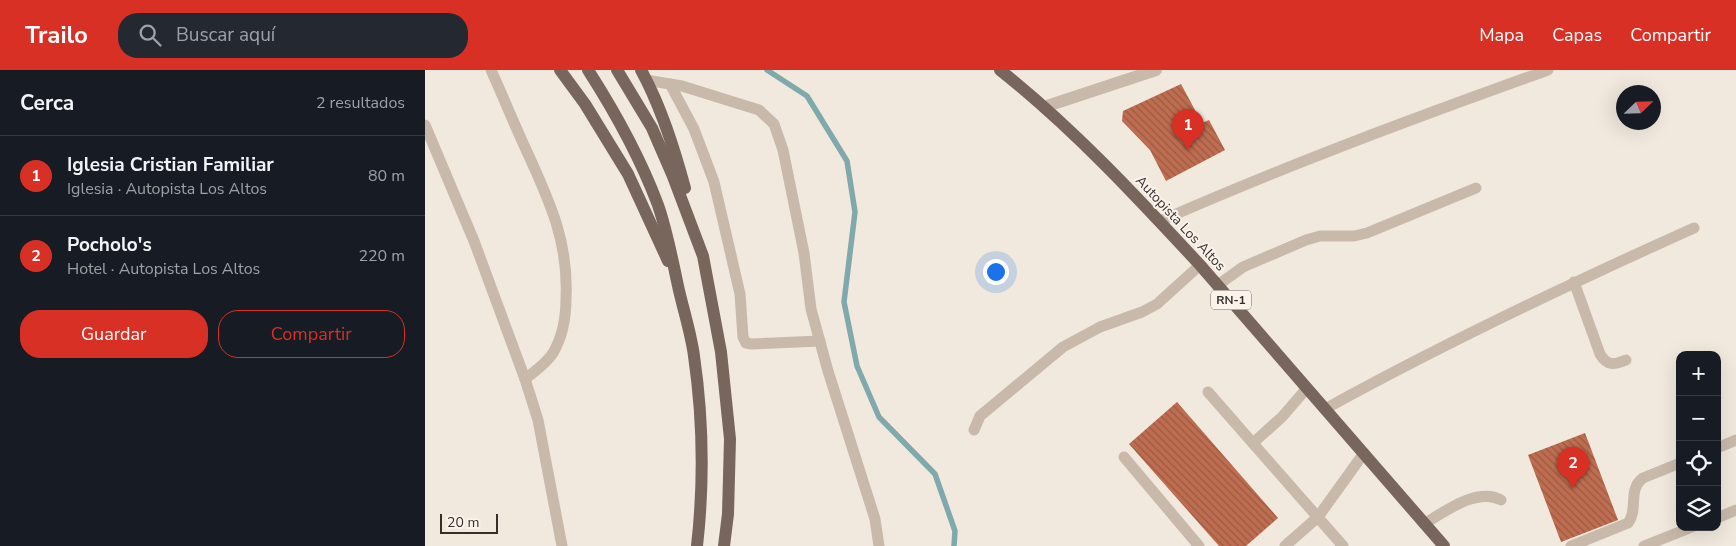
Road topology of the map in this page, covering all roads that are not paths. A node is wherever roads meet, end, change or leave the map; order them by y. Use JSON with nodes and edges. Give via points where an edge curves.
{"nodes":[{"id":1,"x":491,"y":70,"type":"edge"},
{"id":2,"x":560,"y":70,"type":"edge"},
{"id":3,"x":587,"y":70,"type":"edge"},
{"id":4,"x":617,"y":70,"type":"edge"},
{"id":5,"x":1156,"y":70,"type":"edge"},
{"id":6,"x":1548,"y":70,"type":"edge"},
{"id":7,"x":1005,"y":72,"type":"edge"},
{"id":8,"x":644,"y":75,"type":"edge"},
{"id":9,"x":670,"y":84,"type":"junction"},
{"id":10,"x":1044,"y":108,"type":"junction"},
{"id":11,"x":425,"y":126,"type":"edge"},
{"id":12,"x":1476,"y":188,"type":"dead end"},
{"id":13,"x":1160,"y":221,"type":"junction"},
{"id":14,"x":1693,"y":228,"type":"dead end"},
{"id":15,"x":703,"y":256,"type":"junction"},
{"id":16,"x":1200,"y":265,"type":"junction"},
{"id":17,"x":1574,"y":282,"type":"junction"},
{"id":18,"x":678,"y":284,"type":"junction"},
{"id":19,"x":1218,"y":285,"type":"junction"},
{"id":20,"x":820,"y":342,"type":"junction"},
{"id":21,"x":1626,"y":360,"type":"dead end"},
{"id":22,"x":525,"y":379,"type":"junction"},
{"id":23,"x":1307,"y":388,"type":"junction"},
{"id":24,"x":1208,"y":392,"type":"dead end"},
{"id":25,"x":1325,"y":409,"type":"junction"},
{"id":26,"x":974,"y":430,"type":"dead end"},
{"id":27,"x":1736,"y":440,"type":"edge"},
{"id":28,"x":1253,"y":443,"type":"junction"},
{"id":29,"x":1721,"y":446,"type":"edge"},
{"id":30,"x":1364,"y":453,"type":"junction"},
{"id":31,"x":1123,"y":457,"type":"dead end"},
{"id":32,"x":1676,"y":465,"type":"edge"},
{"id":33,"x":1501,"y":500,"type":"dead end"},
{"id":34,"x":1736,"y":510,"type":"edge"},
{"id":35,"x":1721,"y":516,"type":"edge"},
{"id":36,"x":1318,"y":517,"type":"junction"},
{"id":37,"x":1424,"y":524,"type":"junction"},
{"id":38,"x":1682,"y":531,"type":"edge"},
{"id":39,"x":562,"y":546,"type":"edge"},
{"id":40,"x":697,"y":546,"type":"edge"},
{"id":41,"x":724,"y":546,"type":"edge"},
{"id":42,"x":879,"y":546,"type":"edge"},
{"id":43,"x":1199,"y":546,"type":"edge"},
{"id":44,"x":1285,"y":546,"type":"edge"},
{"id":45,"x":1343,"y":546,"type":"edge"},
{"id":46,"x":1444,"y":546,"type":"edge"},
{"id":47,"x":1571,"y":546,"type":"edge"},
{"id":48,"x":1644,"y":546,"type":"edge"}],
"edges":[{"from":1,"to":22,"type":"lane","via":[[557,221],[564,249],[566,316],[561,334],[541,367]]},
{"from":2,"to":18,"type":"main road","via":[[628,174]]},
{"from":3,"to":18,"type":"main road","via":[[634,150],[657,204]]},
{"from":4,"to":15,"type":"main road","via":[[652,128]]},
{"from":5,"to":10,"type":"street"},
{"from":6,"to":13,"type":"lane","via":[[1282,170]]},
{"from":7,"to":10,"type":"main road","name":"Autopista Los Altos","number":"RN-1"},
{"from":8,"to":9,"type":"lane"},
{"from":8,"to":15,"type":"main road","via":[[678,160]]},
{"from":9,"to":20,"type":"lane","via":[[759,110],[774,124],[783,150],[811,309]]},
{"from":9,"to":20,"type":"lane","via":[[694,129],[714,182],[740,294],[746,343]]},
{"from":10,"to":13,"type":"main road","name":"Autopista Los Altos","number":"RN-1"},
{"from":11,"to":22,"type":"lane","via":[[474,241]]},
{"from":12,"to":19,"type":"lane","via":[[1367,233],[1306,240],[1243,267]]},
{"from":13,"to":16,"type":"main road","name":"Autopista Los Altos","number":"RN-1"},
{"from":14,"to":17,"type":"lane"},
{"from":15,"to":41,"type":"main road","via":[[721,352],[729,440]]},
{"from":16,"to":19,"type":"main road","name":"Autopista Los Altos","number":"RN-1"},
{"from":16,"to":26,"type":"lane","via":[[1157,304],[1100,327],[1063,347],[980,416]]},
{"from":17,"to":21,"type":"lane","via":[[1600,354],[1608,364]]},
{"from":17,"to":25,"type":"lane"},
{"from":18,"to":40,"type":"main road","via":[[694,355],[701,433],[701,514]]},
{"from":19,"to":23,"type":"main road","name":"Autopista Los Altos","number":"RN-1"},
{"from":20,"to":42,"type":"lane","via":[[875,520]]},
{"from":22,"to":39,"type":"lane","via":[[538,420]]},
{"from":23,"to":25,"type":"main road","name":"Autopista Los Altos","number":"RN-1"},
{"from":23,"to":28,"type":"lane"},
{"from":24,"to":28,"type":"lane"},
{"from":25,"to":30,"type":"main road","name":"Autopista Los Altos","number":"RN-1"},
{"from":27,"to":29,"type":"lane"},
{"from":28,"to":36,"type":"lane"},
{"from":30,"to":36,"type":"lane"},
{"from":30,"to":37,"type":"main road","name":"Autopista Los Altos","number":"RN-1"},
{"from":31,"to":43,"type":"lane"},
{"from":32,"to":47,"type":"lane","via":[[1638,482],[1628,523]]},
{"from":33,"to":37,"type":"lane","via":[[1488,496],[1471,499]]},
{"from":34,"to":35,"type":"lane"},
{"from":36,"to":44,"type":"lane"},
{"from":36,"to":45,"type":"lane"},
{"from":37,"to":46,"type":"main road","name":"Autopista Los Altos","number":"RN-1"},
{"from":38,"to":48,"type":"lane"}]}
